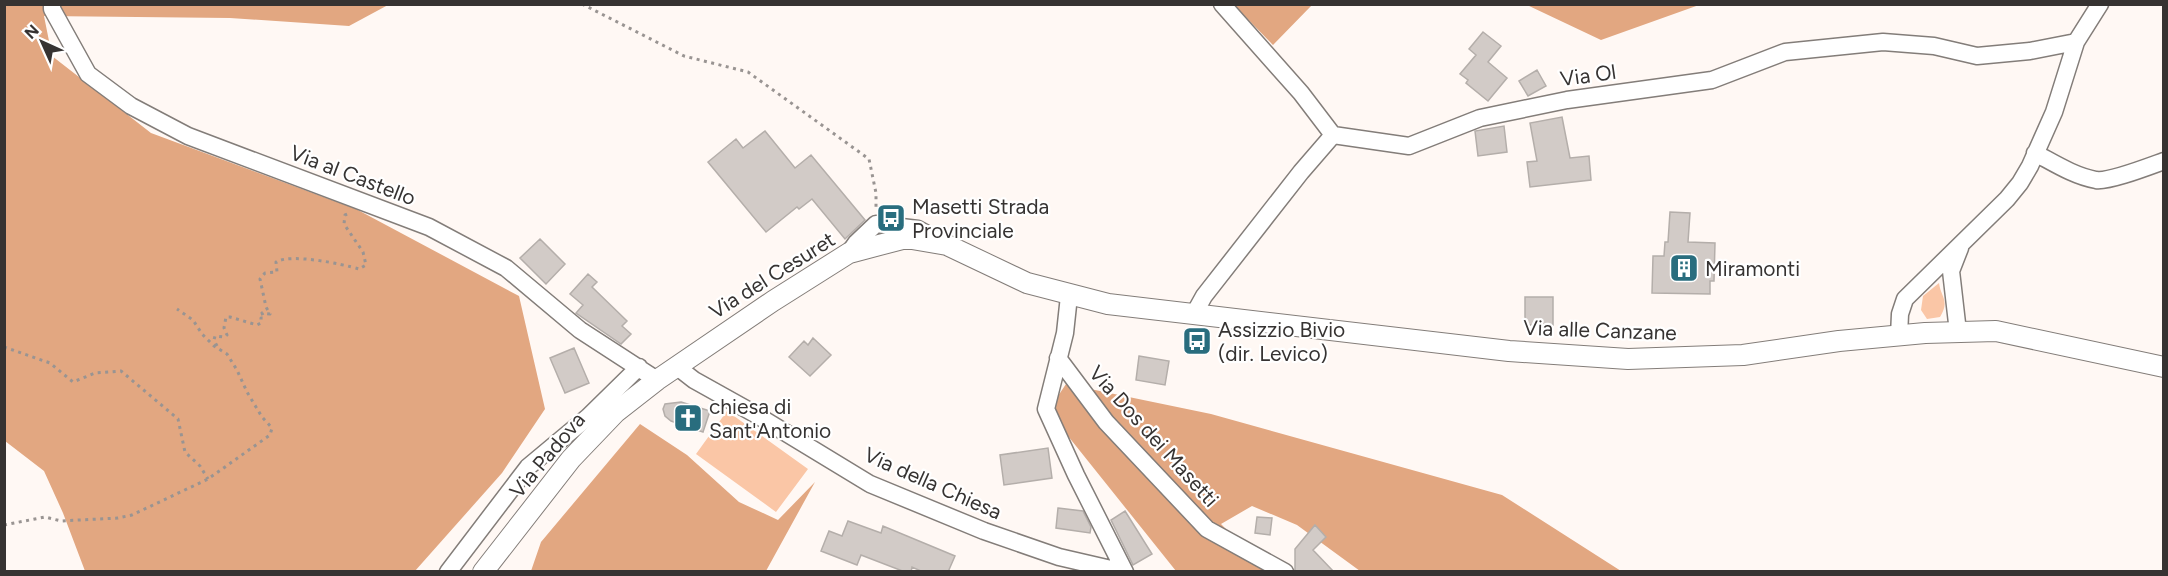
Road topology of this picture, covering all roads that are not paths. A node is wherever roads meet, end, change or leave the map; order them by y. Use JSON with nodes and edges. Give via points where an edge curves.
{"nodes":[{"id":1,"x":52,"y":4,"type":"edge"},
{"id":2,"x":1222,"y":4,"type":"edge"},
{"id":3,"x":2100,"y":4,"type":"edge"},
{"id":4,"x":2076,"y":42,"type":"junction"},
{"id":5,"x":1333,"y":135,"type":"junction"},
{"id":6,"x":2035,"y":153,"type":"junction"},
{"id":7,"x":2163,"y":161,"type":"edge"},
{"id":8,"x":1961,"y":244,"type":"junction"},
{"id":9,"x":947,"y":245,"type":"junction"},
{"id":10,"x":849,"y":253,"type":"junction"},
{"id":11,"x":1069,"y":296,"type":"junction"},
{"id":12,"x":1194,"y":314,"type":"junction"},
{"id":13,"x":1958,"y":332,"type":"junction"},
{"id":14,"x":1899,"y":336,"type":"junction"},
{"id":15,"x":1058,"y":358,"type":"junction"},
{"id":16,"x":676,"y":366,"type":"junction"},
{"id":17,"x":639,"y":367,"type":"junction"},
{"id":18,"x":2163,"y":367,"type":"edge"},
{"id":19,"x":657,"y":380,"type":"junction"},
{"id":20,"x":1057,"y":564,"type":"edge"},
{"id":21,"x":448,"y":572,"type":"edge"},
{"id":22,"x":483,"y":572,"type":"edge"},
{"id":23,"x":1125,"y":572,"type":"edge"},
{"id":24,"x":1285,"y":572,"type":"edge"}],
"edges":[{"from":1,"to":17,"type":"street","name":"Via al Castello","via":[[88,74],[131,106],[188,136],[429,227],[506,268],[580,330]]},
{"from":2,"to":5,"type":"street"},
{"from":3,"to":4,"type":"street"},
{"from":4,"to":5,"type":"street","name":"Via Ol","via":[[1977,56],[1934,46],[1883,42],[1785,52],[1712,80],[1567,100],[1480,118],[1409,146]]},
{"from":4,"to":6,"type":"street","via":[[2054,112]]},
{"from":5,"to":12,"type":"street","via":[[1211,287]]},
{"from":6,"to":7,"type":"street","via":[[2098,181]]},
{"from":6,"to":8,"type":"street","via":[[2007,199]]},
{"from":8,"to":13,"type":"street","via":[[1951,271]]},
{"from":8,"to":14,"type":"street","via":[[1905,299]]},
{"from":9,"to":10,"type":"main road","name":"Via del Cesuret","via":[[906,238]]},
{"from":9,"to":10,"type":"street","via":[[918,229],[876,224]]},
{"from":9,"to":11,"type":"main road","name":"Via del Cesuret","via":[[1027,283]]},
{"from":10,"to":16,"type":"main road","name":"Via del Cesuret"},
{"from":11,"to":12,"type":"main road","name":"Via alle Canzane"},
{"from":11,"to":15,"type":"street"},
{"from":12,"to":14,"type":"main road","name":"Via alle Canzane","via":[[1509,351],[1628,359],[1743,355]]},
{"from":13,"to":14,"type":"main road","name":"Via alle Canzane"},
{"from":13,"to":18,"type":"main road","name":"Via alle Canzane","via":[[1996,331]]},
{"from":15,"to":23,"type":"street","via":[[1046,409]]},
{"from":15,"to":24,"type":"street","name":"Via Dos dei Masetti","via":[[1106,422],[1207,529]]},
{"from":16,"to":19,"type":"main road","name":"Via del Cesuret"},
{"from":16,"to":20,"type":"street","name":"Via della Chiesa","via":[[693,380],[870,484]]},
{"from":17,"to":19,"type":"street","name":"Via al Castello"},
{"from":17,"to":21,"type":"street","via":[[588,417],[528,467]]},
{"from":19,"to":22,"type":"main road","name":"Via Padova","via":[[616,412],[571,459]]},
{"from":20,"to":23,"type":"street","name":"Via della Chiesa"}]}
